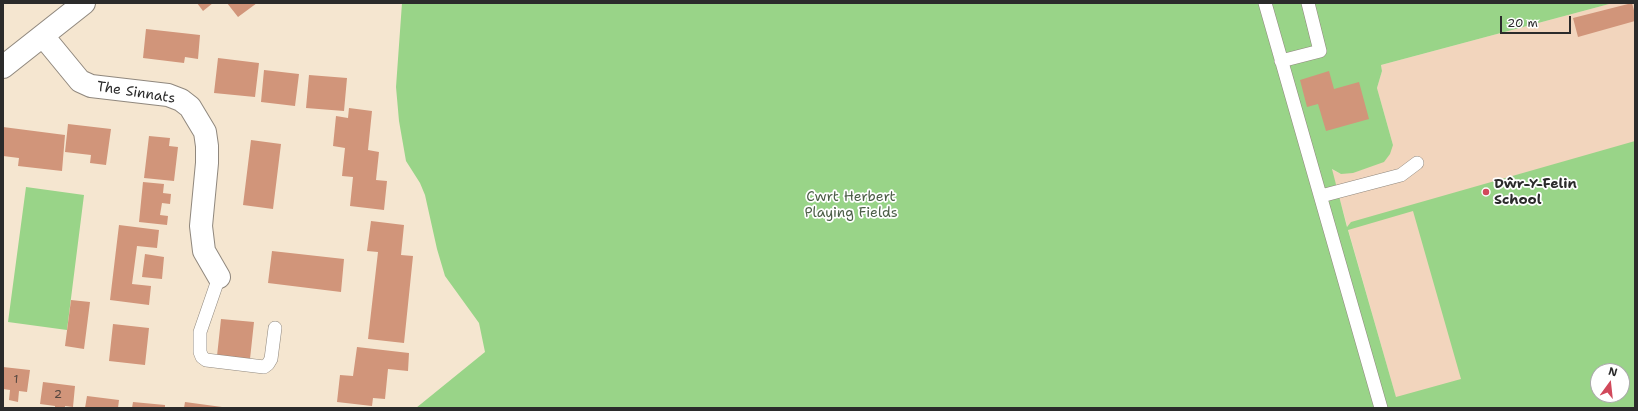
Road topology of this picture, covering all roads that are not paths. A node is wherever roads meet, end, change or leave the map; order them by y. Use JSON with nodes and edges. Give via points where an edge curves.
{"nodes":[{"id":1,"x":1265,"y":3,"type":"edge"},
{"id":2,"x":1308,"y":3,"type":"edge"},
{"id":3,"x":71,"y":6,"type":"edge"},
{"id":4,"x":43,"y":36,"type":"junction"},
{"id":5,"x":1281,"y":61,"type":"junction"},
{"id":6,"x":3,"y":67,"type":"edge"},
{"id":7,"x":1417,"y":163,"type":"dead end"},
{"id":8,"x":1321,"y":196,"type":"junction"},
{"id":9,"x":219,"y":277,"type":"joint"},
{"id":10,"x":275,"y":328,"type":"dead end"},
{"id":11,"x":1381,"y":408,"type":"edge"}],
"edges":[{"from":1,"to":5,"type":"lane"},
{"from":2,"to":5,"type":"lane","via":[[1320,51]]},
{"from":3,"to":4,"type":"street"},
{"from":4,"to":6,"type":"street"},
{"from":4,"to":9,"type":"street","name":"The Sinnats","via":[[80,81],[91,86],[168,95],[190,107],[205,132],[207,162],[201,226],[204,251]]},
{"from":5,"to":8,"type":"lane"},
{"from":7,"to":8,"type":"lane","via":[[1401,175]]},
{"from":8,"to":11,"type":"lane"},
{"from":9,"to":10,"type":"lane","via":[[200,332],[202,357],[206,360],[264,367],[271,359]]}]}
